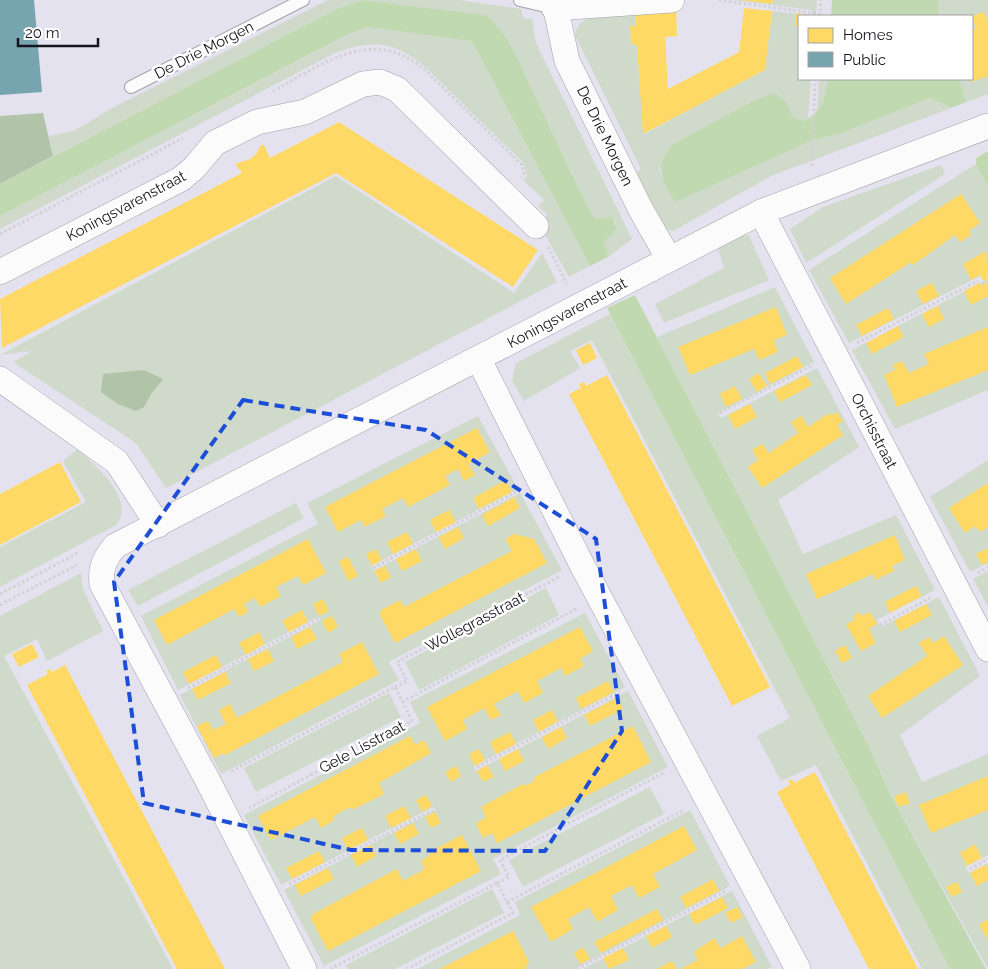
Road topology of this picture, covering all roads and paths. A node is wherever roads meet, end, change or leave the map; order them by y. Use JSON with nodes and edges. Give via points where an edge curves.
{"nodes":[{"id":1,"x":303,"y":0,"type":"edge"},
{"id":2,"x":520,"y":0,"type":"edge"},
{"id":3,"x":672,"y":0,"type":"edge"},
{"id":4,"x":719,"y":0,"type":"edge"},
{"id":5,"x":821,"y":0,"type":"edge"},
{"id":6,"x":554,"y":4,"type":"edge"},
{"id":7,"x":820,"y":15,"type":"edge"},
{"id":8,"x":815,"y":80,"type":"edge"},
{"id":9,"x":131,"y":87,"type":"dead end"},
{"id":10,"x":988,"y":126,"type":"edge"},
{"id":11,"x":812,"y":146,"type":"dead end"},
{"id":12,"x":761,"y":212,"type":"junction"},
{"id":13,"x":536,"y":226,"type":"dead end"},
{"id":14,"x":670,"y":259,"type":"junction"},
{"id":15,"x":0,"y":272,"type":"edge"},
{"id":16,"x":479,"y":360,"type":"junction"},
{"id":17,"x":5,"y":389,"type":"edge"},
{"id":18,"x":540,"y":480,"type":"junction"},
{"id":19,"x":158,"y":525,"type":"junction"},
{"id":20,"x":115,"y":546,"type":"junction"},
{"id":21,"x":80,"y":564,"type":"dead end"},
{"id":22,"x":582,"y":565,"type":"junction"},
{"id":23,"x":373,"y":568,"type":"dead end"},
{"id":24,"x":0,"y":594,"type":"edge"},
{"id":25,"x":600,"y":597,"type":"junction"},
{"id":26,"x":0,"y":605,"type":"edge"},
{"id":27,"x":318,"y":619,"type":"dead end"},
{"id":28,"x":988,"y":650,"type":"edge"},
{"id":29,"x":644,"y":680,"type":"junction"},
{"id":30,"x":395,"y":687,"type":"junction"},
{"id":31,"x":164,"y":700,"type":"junction"},
{"id":32,"x":402,"y":702,"type":"junction"},
{"id":33,"x":686,"y":762,"type":"junction"},
{"id":34,"x":477,"y":767,"type":"dead end"},
{"id":35,"x":209,"y":783,"type":"junction"},
{"id":36,"x":707,"y":799,"type":"junction"},
{"id":37,"x":433,"y":810,"type":"dead end"},
{"id":38,"x":227,"y":819,"type":"junction"},
{"id":39,"x":988,"y":859,"type":"edge"},
{"id":40,"x":970,"y":869,"type":"dead end"},
{"id":41,"x":749,"y":879,"type":"junction"},
{"id":42,"x":497,"y":883,"type":"junction"},
{"id":43,"x":267,"y":896,"type":"junction"},
{"id":44,"x":507,"y":902,"type":"junction"},
{"id":45,"x":304,"y":969,"type":"edge"},
{"id":46,"x":329,"y":969,"type":"edge"},
{"id":47,"x":407,"y":969,"type":"edge"},
{"id":48,"x":577,"y":969,"type":"edge"},
{"id":49,"x":798,"y":969,"type":"edge"}],
"edges":[{"from":1,"to":9,"type":"lane","name":"De Drie Morgen"},
{"from":2,"to":6,"type":"lane"},
{"from":3,"to":6,"type":"street"},
{"from":4,"to":7,"type":"path"},
{"from":5,"to":7,"type":"path"},
{"from":6,"to":14,"type":"street","name":"De Drie Morgen","via":[[567,61],[641,210]]},
{"from":8,"to":11,"type":"path"},
{"from":10,"to":12,"type":"street","name":"Koningsvarenstraat"},
{"from":12,"to":14,"type":"street","name":"Koningsvarenstraat"},
{"from":12,"to":28,"type":"street","name":"Orchisstraat"},
{"from":13,"to":15,"type":"street","name":"Koningsvarenstraat","via":[[396,89],[371,82],[295,116],[257,122],[215,143],[181,179]]},
{"from":14,"to":16,"type":"street","name":"Koningsvarenstraat"},
{"from":16,"to":18,"type":"street"},
{"from":16,"to":19,"type":"street","name":"Koningsvarenstraat"},
{"from":17,"to":19,"type":"street","via":[[116,462]]},
{"from":18,"to":22,"type":"street"},
{"from":18,"to":23,"type":"path"},
{"from":19,"to":20,"type":"street","name":"Koningsvarenstraat"},
{"from":20,"to":24,"type":"path","via":[[100,542]]},
{"from":20,"to":31,"type":"street","via":[[103,564],[102,584]]},
{"from":21,"to":26,"type":"path"},
{"from":22,"to":25,"type":"street"},
{"from":22,"to":30,"type":"path","name":"Wollegrasstraat","via":[[397,662],[407,681]]},
{"from":25,"to":29,"type":"street"},
{"from":25,"to":32,"type":"path"},
{"from":27,"to":31,"type":"path"},
{"from":29,"to":33,"type":"street"},
{"from":29,"to":34,"type":"path"},
{"from":30,"to":32,"type":"path","name":"Gele Lisstraat"},
{"from":30,"to":35,"type":"path"},
{"from":31,"to":35,"type":"street"},
{"from":32,"to":38,"type":"path","name":"Gele Lisstraat","via":[[412,721]]},
{"from":33,"to":36,"type":"street"},
{"from":33,"to":42,"type":"path","via":[[500,860],[508,877]]},
{"from":35,"to":38,"type":"street"},
{"from":36,"to":41,"type":"street"},
{"from":36,"to":44,"type":"path"},
{"from":37,"to":43,"type":"path"},
{"from":38,"to":43,"type":"street"},
{"from":39,"to":40,"type":"path"},
{"from":41,"to":48,"type":"path"},
{"from":41,"to":49,"type":"street"},
{"from":42,"to":44,"type":"path"},
{"from":42,"to":46,"type":"path"},
{"from":43,"to":45,"type":"street"},
{"from":44,"to":47,"type":"path","via":[[513,913]]}]}
